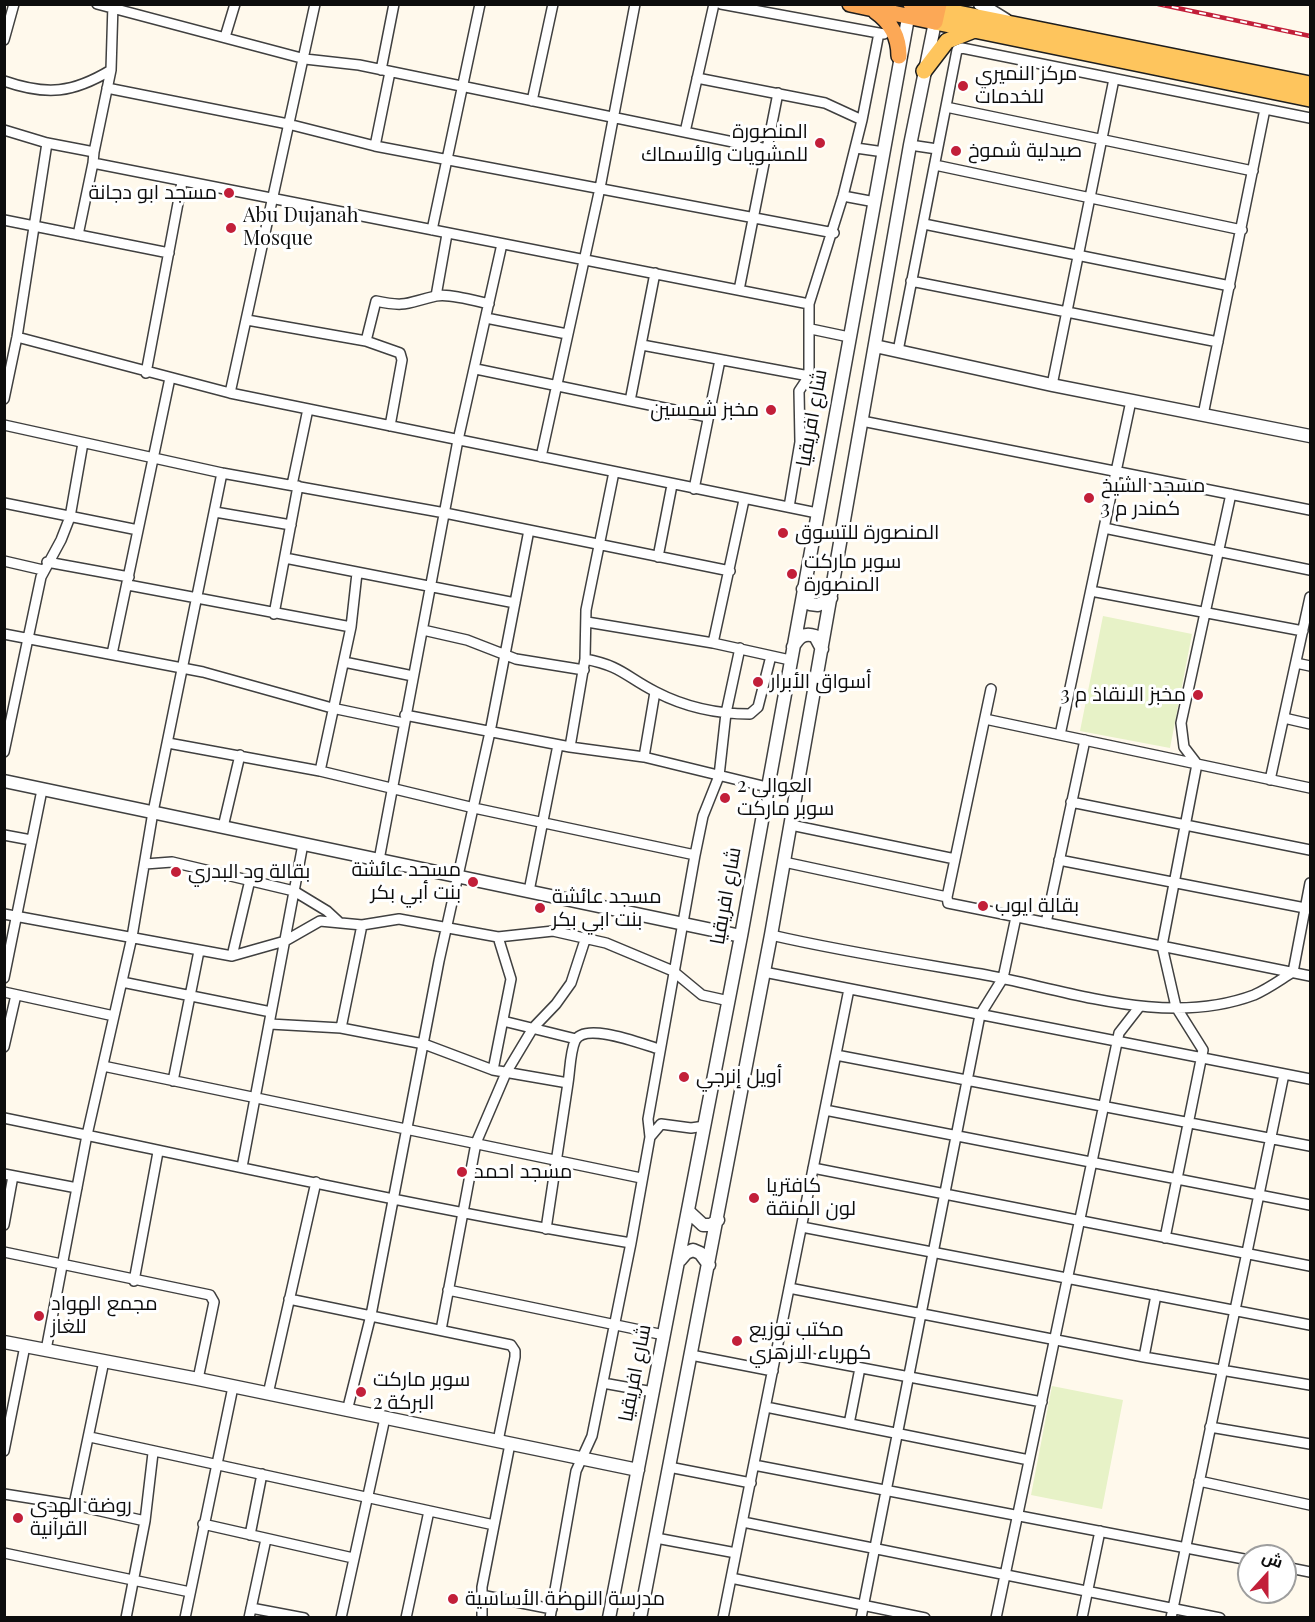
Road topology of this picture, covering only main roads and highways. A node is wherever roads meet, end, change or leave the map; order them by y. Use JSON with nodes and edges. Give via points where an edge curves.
{"nodes":[{"id":1,"x":850,"y":4,"type":"edge"},
{"id":2,"x":873,"y":9,"type":"junction"},
{"id":3,"x":910,"y":9,"type":"edge"},
{"id":4,"x":937,"y":12,"type":"edge"},
{"id":5,"x":977,"y":30,"type":"junction"},
{"id":6,"x":899,"y":56,"type":"road end"},
{"id":7,"x":924,"y":71,"type":"road end"},
{"id":8,"x":1311,"y":84,"type":"edge"},
{"id":9,"x":1311,"y":99,"type":"edge"}],
"edges":[{"from":1,"to":2,"type":"highway"},
{"from":2,"to":3,"type":"highway"},
{"from":2,"to":6,"type":"highway","via":[[896,35]]},
{"from":3,"to":4,"type":"highway"},
{"from":4,"to":5,"type":"main road"},
{"from":4,"to":8,"type":"main road","via":[[1013,23]]},
{"from":5,"to":7,"type":"main road","via":[[947,40]]},
{"from":5,"to":9,"type":"main road"}]}
